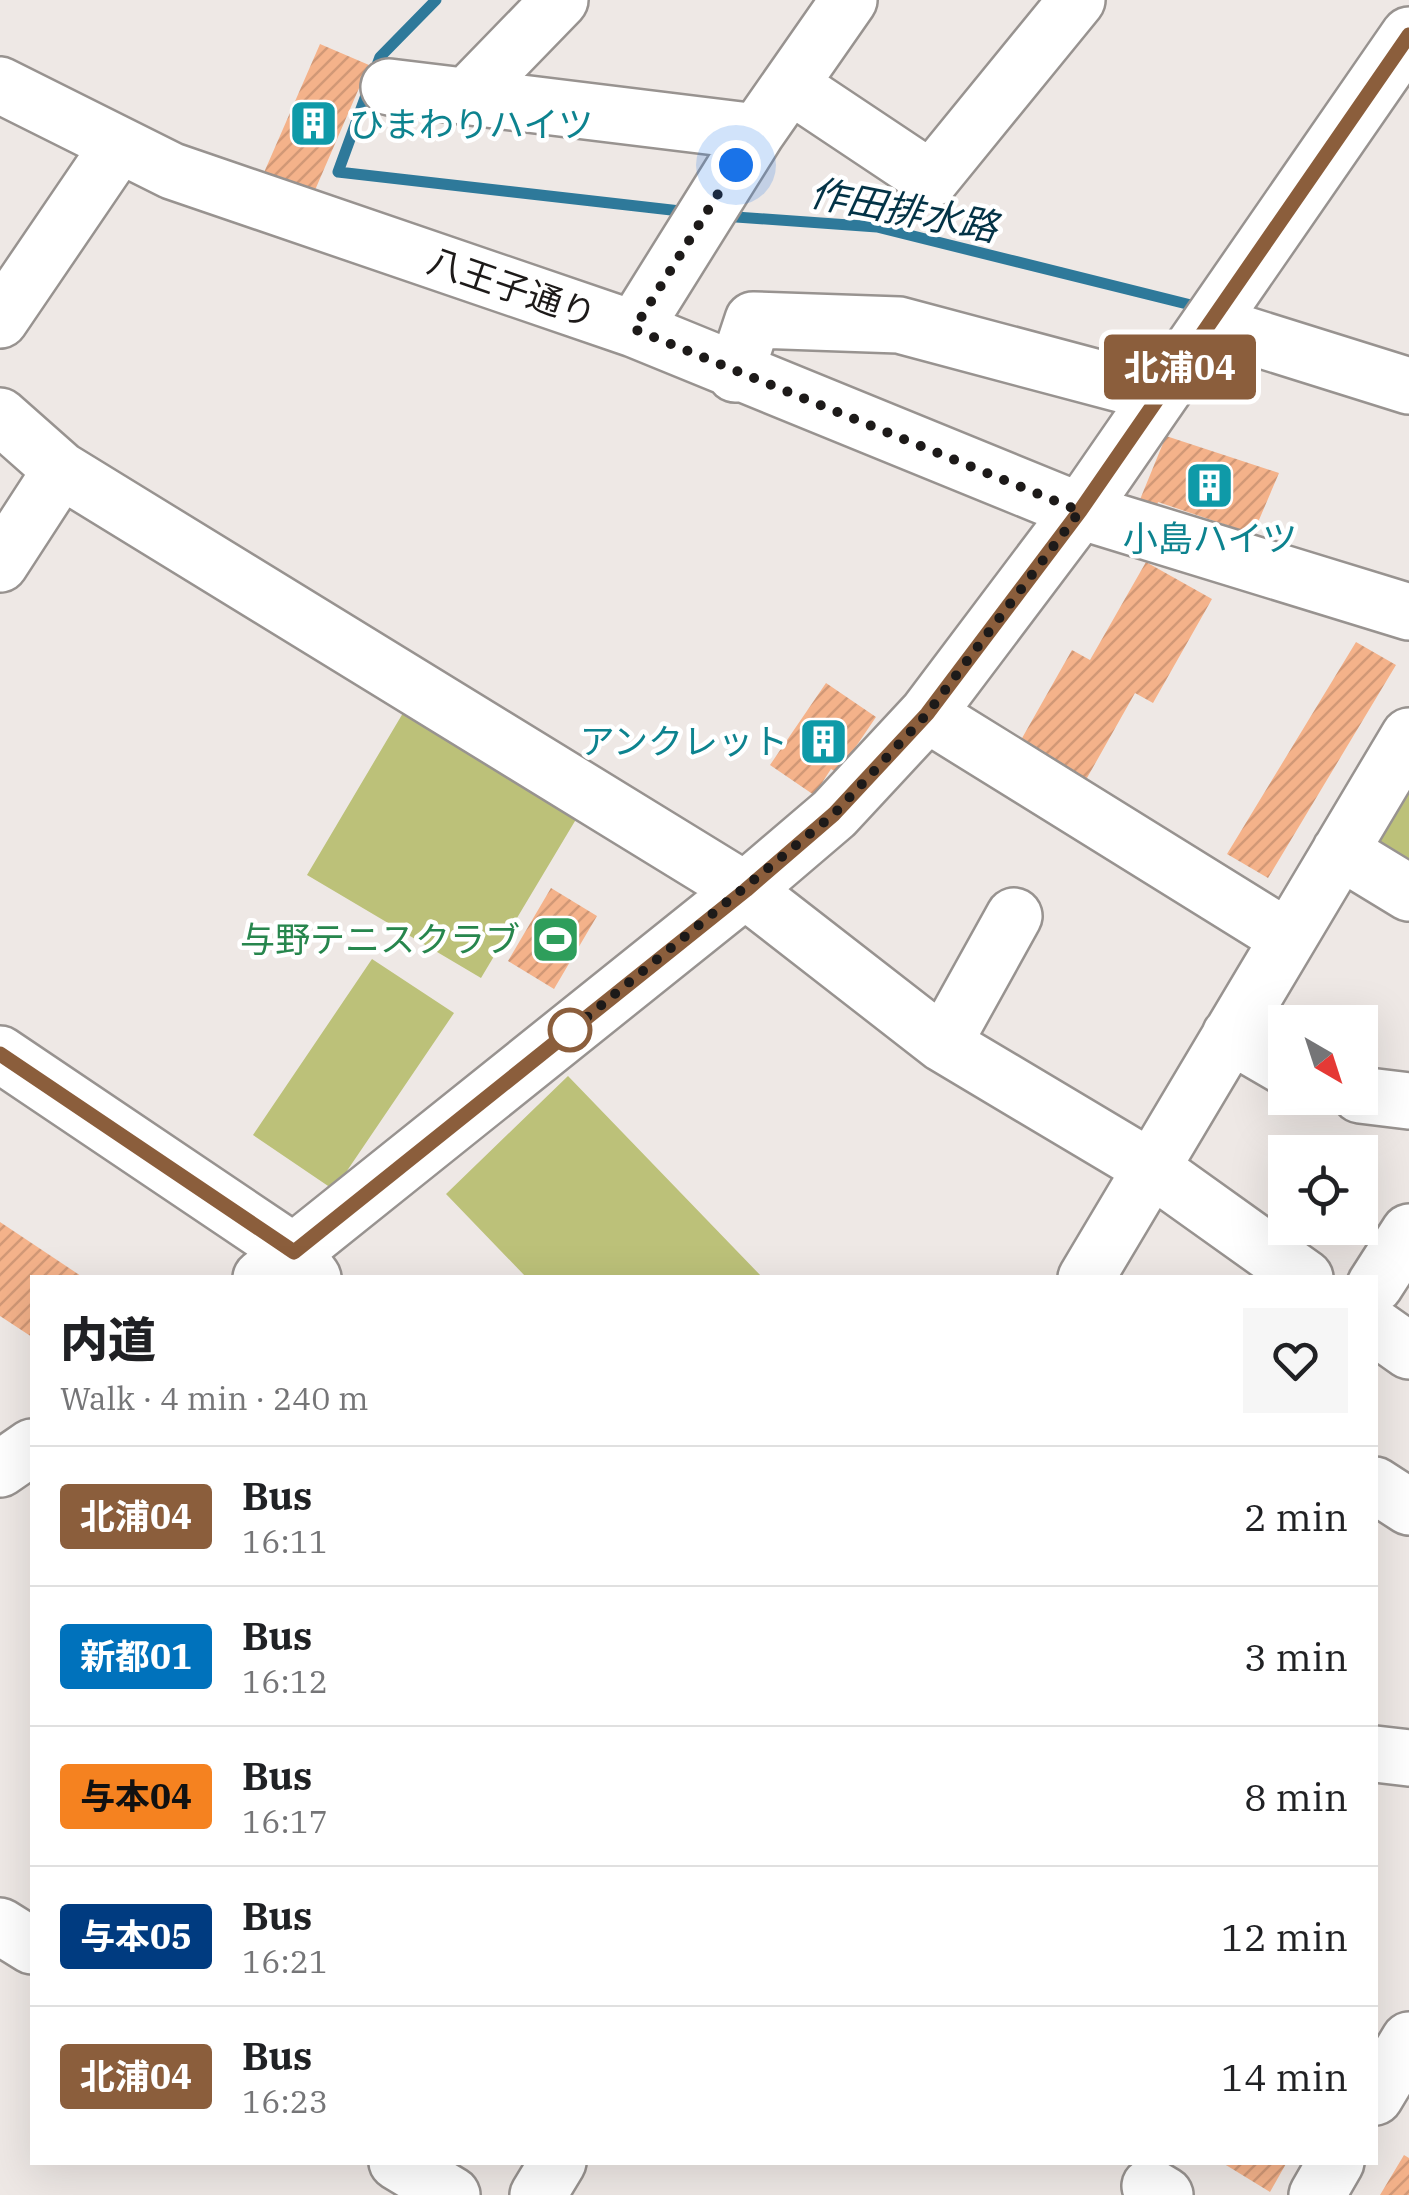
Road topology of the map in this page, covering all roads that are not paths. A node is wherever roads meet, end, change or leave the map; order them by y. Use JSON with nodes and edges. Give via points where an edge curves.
{"nodes":[{"id":1,"x":560,"y":0,"type":"edge"},
{"id":2,"x":1077,"y":0,"type":"edge"},
{"id":3,"x":827,"y":8,"type":"edge"},
{"id":4,"x":1409,"y":35,"type":"edge"},
{"id":5,"x":0,"y":85,"type":"edge"},
{"id":6,"x":790,"y":85,"type":"junction"},
{"id":7,"x":388,"y":87,"type":"dead end"},
{"id":8,"x":466,"y":97,"type":"junction"},
{"id":9,"x":757,"y":132,"type":"junction"},
{"id":10,"x":120,"y":144,"type":"junction"},
{"id":11,"x":0,"y":320,"type":"edge"},
{"id":12,"x":1212,"y":324,"type":"junction"},
{"id":13,"x":634,"y":329,"type":"junction"},
{"id":14,"x":735,"y":374,"type":"junction"},
{"id":15,"x":1165,"y":386,"type":"junction"},
{"id":16,"x":1409,"y":386,"type":"edge"},
{"id":17,"x":0,"y":416,"type":"edge"},
{"id":18,"x":62,"y":470,"type":"junction"},
{"id":19,"x":1080,"y":511,"type":"junction"},
{"id":20,"x":0,"y":564,"type":"edge"},
{"id":21,"x":1409,"y":612,"type":"edge"},
{"id":22,"x":927,"y":714,"type":"junction"},
{"id":23,"x":1409,"y":736,"type":"edge"},
{"id":24,"x":1340,"y":851,"type":"junction"},
{"id":25,"x":746,"y":890,"type":"junction"},
{"id":26,"x":1409,"y":893,"type":"edge"},
{"id":27,"x":1014,"y":916,"type":"dead end"},
{"id":28,"x":1288,"y":938,"type":"junction"},
{"id":29,"x":1230,"y":1035,"type":"junction"},
{"id":30,"x":943,"y":1044,"type":"junction"},
{"id":31,"x":0,"y":1054,"type":"edge"},
{"id":32,"x":1268,"y":1058,"type":"edge"},
{"id":33,"x":1378,"y":1097,"type":"edge"},
{"id":34,"x":1409,"y":1101,"type":"edge"},
{"id":35,"x":1151,"y":1168,"type":"junction"},
{"id":36,"x":1409,"y":1232,"type":"edge"},
{"id":37,"x":290,"y":1269,"type":"edge"},
{"id":38,"x":1088,"y":1275,"type":"edge"},
{"id":39,"x":1302,"y":1275,"type":"edge"},
{"id":40,"x":1378,"y":1280,"type":"edge"},
{"id":41,"x":1378,"y":1328,"type":"edge"},
{"id":42,"x":1409,"y":1350,"type":"edge"},
{"id":43,"x":30,"y":1448,"type":"edge"},
{"id":44,"x":0,"y":1469,"type":"edge"},
{"id":45,"x":1378,"y":1488,"type":"edge"},
{"id":46,"x":1409,"y":1507,"type":"edge"},
{"id":47,"x":1378,"y":1754,"type":"edge"},
{"id":48,"x":1409,"y":1758,"type":"edge"},
{"id":49,"x":0,"y":1926,"type":"edge"},
{"id":50,"x":30,"y":1945,"type":"edge"},
{"id":51,"x":402,"y":2165,"type":"edge"},
{"id":52,"x":556,"y":2165,"type":"edge"},
{"id":53,"x":1334,"y":2165,"type":"edge"},
{"id":54,"x":452,"y":2195,"type":"edge"},
{"id":55,"x":538,"y":2195,"type":"edge"},
{"id":56,"x":1316,"y":2195,"type":"edge"}],
"edges":[{"from":1,"to":8,"type":"street"},
{"from":2,"to":6,"type":"street","via":[[931,179]]},
{"from":3,"to":6,"type":"street"},
{"from":4,"to":12,"type":"street"},
{"from":5,"to":10,"type":"street","name":"八王子通り"},
{"from":6,"to":9,"type":"street"},
{"from":7,"to":8,"type":"street"},
{"from":8,"to":9,"type":"street"},
{"from":9,"to":13,"type":"street"},
{"from":10,"to":11,"type":"street"},
{"from":10,"to":13,"type":"street","name":"八王子通り","via":[[172,170]]},
{"from":12,"to":15,"type":"street"},
{"from":12,"to":16,"type":"street"},
{"from":13,"to":14,"type":"street","name":"八王子通り"},
{"from":14,"to":15,"type":"street","via":[[753,320],[899,325]]},
{"from":14,"to":19,"type":"street","name":"八王子通り"},
{"from":15,"to":19,"type":"street"},
{"from":17,"to":18,"type":"street"},
{"from":18,"to":20,"type":"street"},
{"from":18,"to":25,"type":"street"},
{"from":19,"to":21,"type":"street","name":"八王子通り"},
{"from":19,"to":22,"type":"street"},
{"from":22,"to":25,"type":"street","via":[[834,814]]},
{"from":22,"to":28,"type":"street"},
{"from":23,"to":24,"type":"street"},
{"from":24,"to":26,"type":"street"},
{"from":24,"to":28,"type":"street"},
{"from":25,"to":30,"type":"street"},
{"from":25,"to":37,"type":"street"},
{"from":27,"to":30,"type":"street"},
{"from":28,"to":29,"type":"street"},
{"from":29,"to":32,"type":"street"},
{"from":29,"to":35,"type":"street"},
{"from":30,"to":35,"type":"street"},
{"from":31,"to":37,"type":"street"},
{"from":33,"to":34,"type":"street"},
{"from":35,"to":38,"type":"street"},
{"from":35,"to":39,"type":"street"},
{"from":36,"to":40,"type":"street"},
{"from":41,"to":42,"type":"street"},
{"from":43,"to":44,"type":"street"},
{"from":45,"to":46,"type":"street"},
{"from":47,"to":48,"type":"street"},
{"from":49,"to":50,"type":"street"},
{"from":51,"to":54,"type":"street"},
{"from":52,"to":55,"type":"street"},
{"from":53,"to":56,"type":"street"}]}
